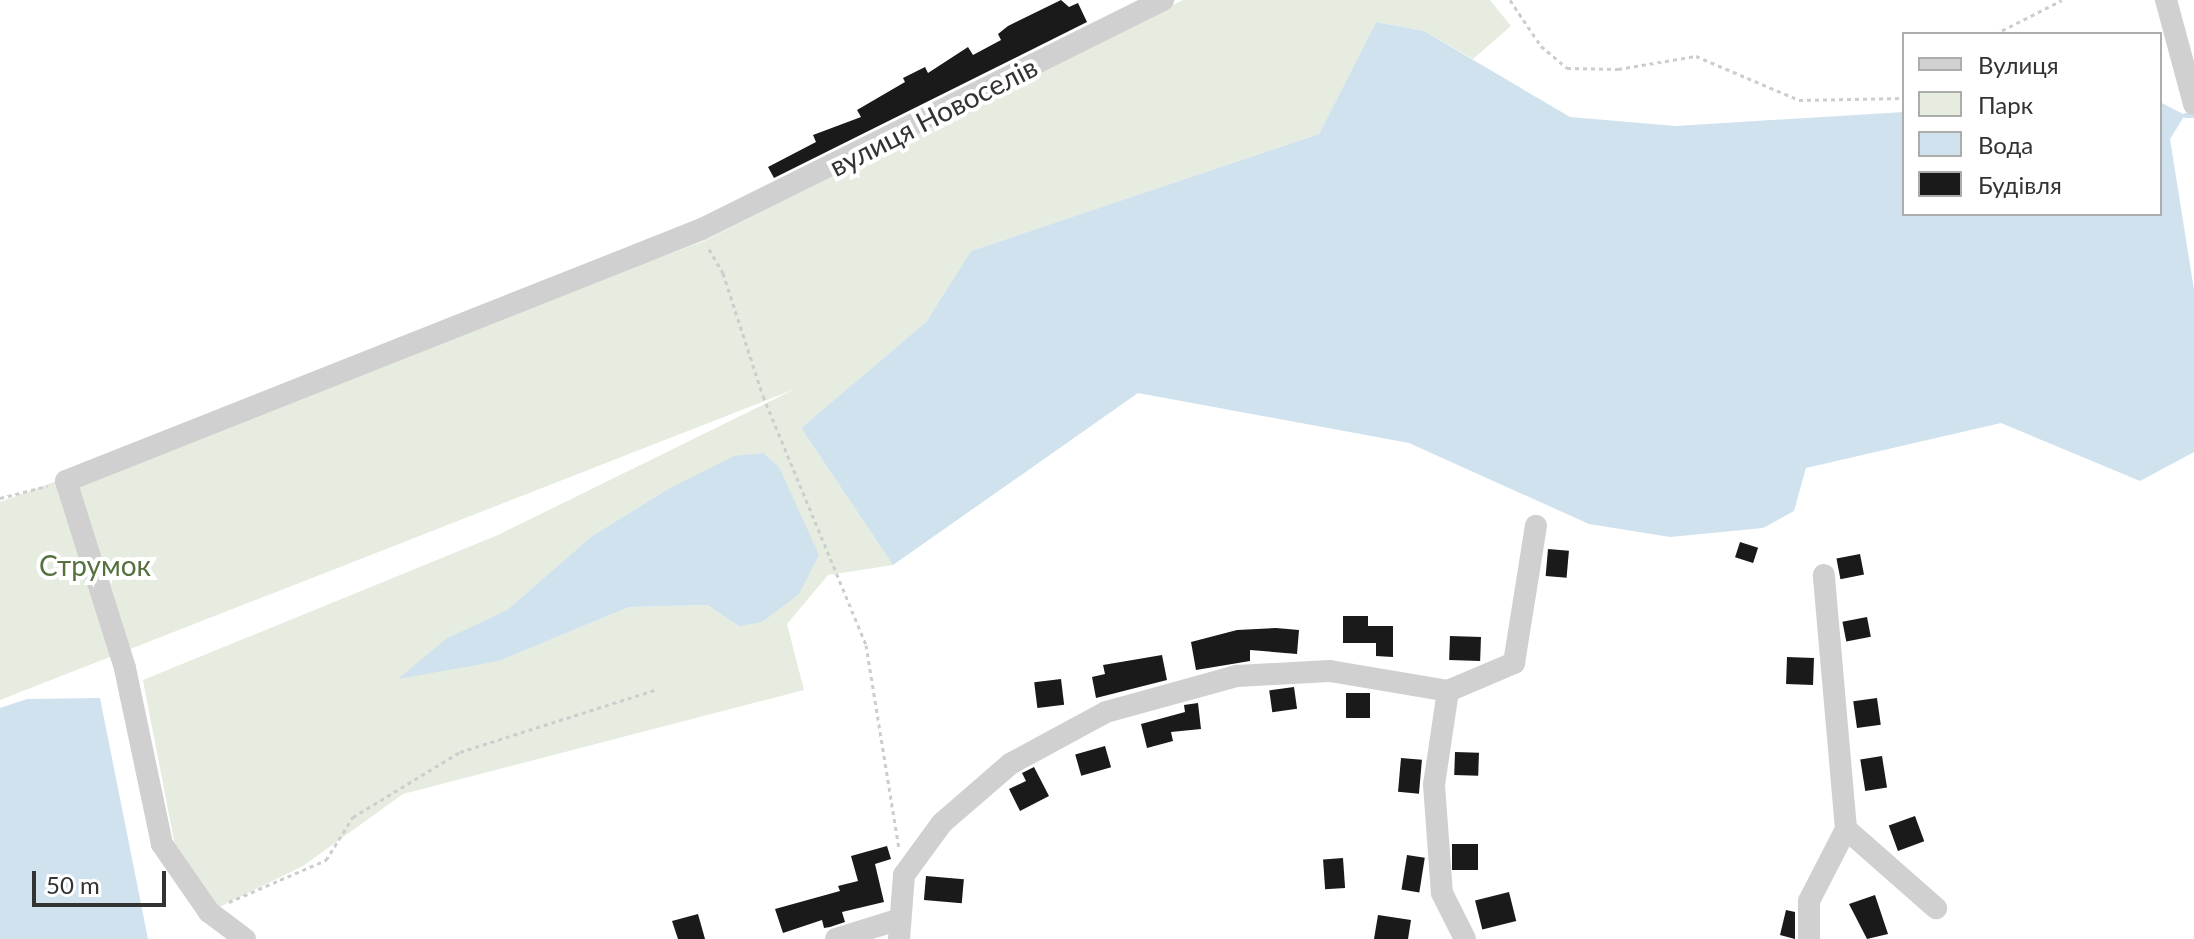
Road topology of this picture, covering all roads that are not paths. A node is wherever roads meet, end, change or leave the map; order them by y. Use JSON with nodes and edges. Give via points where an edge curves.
{"nodes":[{"id":1,"x":1163,"y":0,"type":"edge"},
{"id":2,"x":2166,"y":0,"type":"edge"},
{"id":3,"x":2184,"y":25,"type":"edge"},
{"id":4,"x":2194,"y":104,"type":"edge"},
{"id":5,"x":1536,"y":526,"type":"dead end"},
{"id":6,"x":1824,"y":575,"type":"dead end"},
{"id":7,"x":1448,"y":691,"type":"junction"},
{"id":8,"x":1846,"y":829,"type":"junction"},
{"id":9,"x":1936,"y":908,"type":"dead end"},
{"id":10,"x":898,"y":930,"type":"edge"},
{"id":11,"x":245,"y":939,"type":"edge"},
{"id":12,"x":836,"y":939,"type":"edge"},
{"id":13,"x":1465,"y":939,"type":"edge"},
{"id":14,"x":1809,"y":939,"type":"edge"}],
"edges":[{"from":1,"to":11,"type":"street","name":"вулиця Новоселів","via":[[702,229],[66,481],[125,668],[162,844],[209,912]]},
{"from":2,"to":3,"type":"street"},
{"from":3,"to":4,"type":"street"},
{"from":5,"to":7,"type":"street","via":[[1514,663]]},
{"from":6,"to":8,"type":"street"},
{"from":7,"to":10,"type":"street","via":[[1330,671],[1237,676],[1106,712],[1010,764],[942,823],[904,875]]},
{"from":7,"to":13,"type":"street","via":[[1434,785],[1442,893]]},
{"from":8,"to":9,"type":"street"},
{"from":8,"to":14,"type":"street","via":[[1809,901]]},
{"from":10,"to":12,"type":"street"}]}
